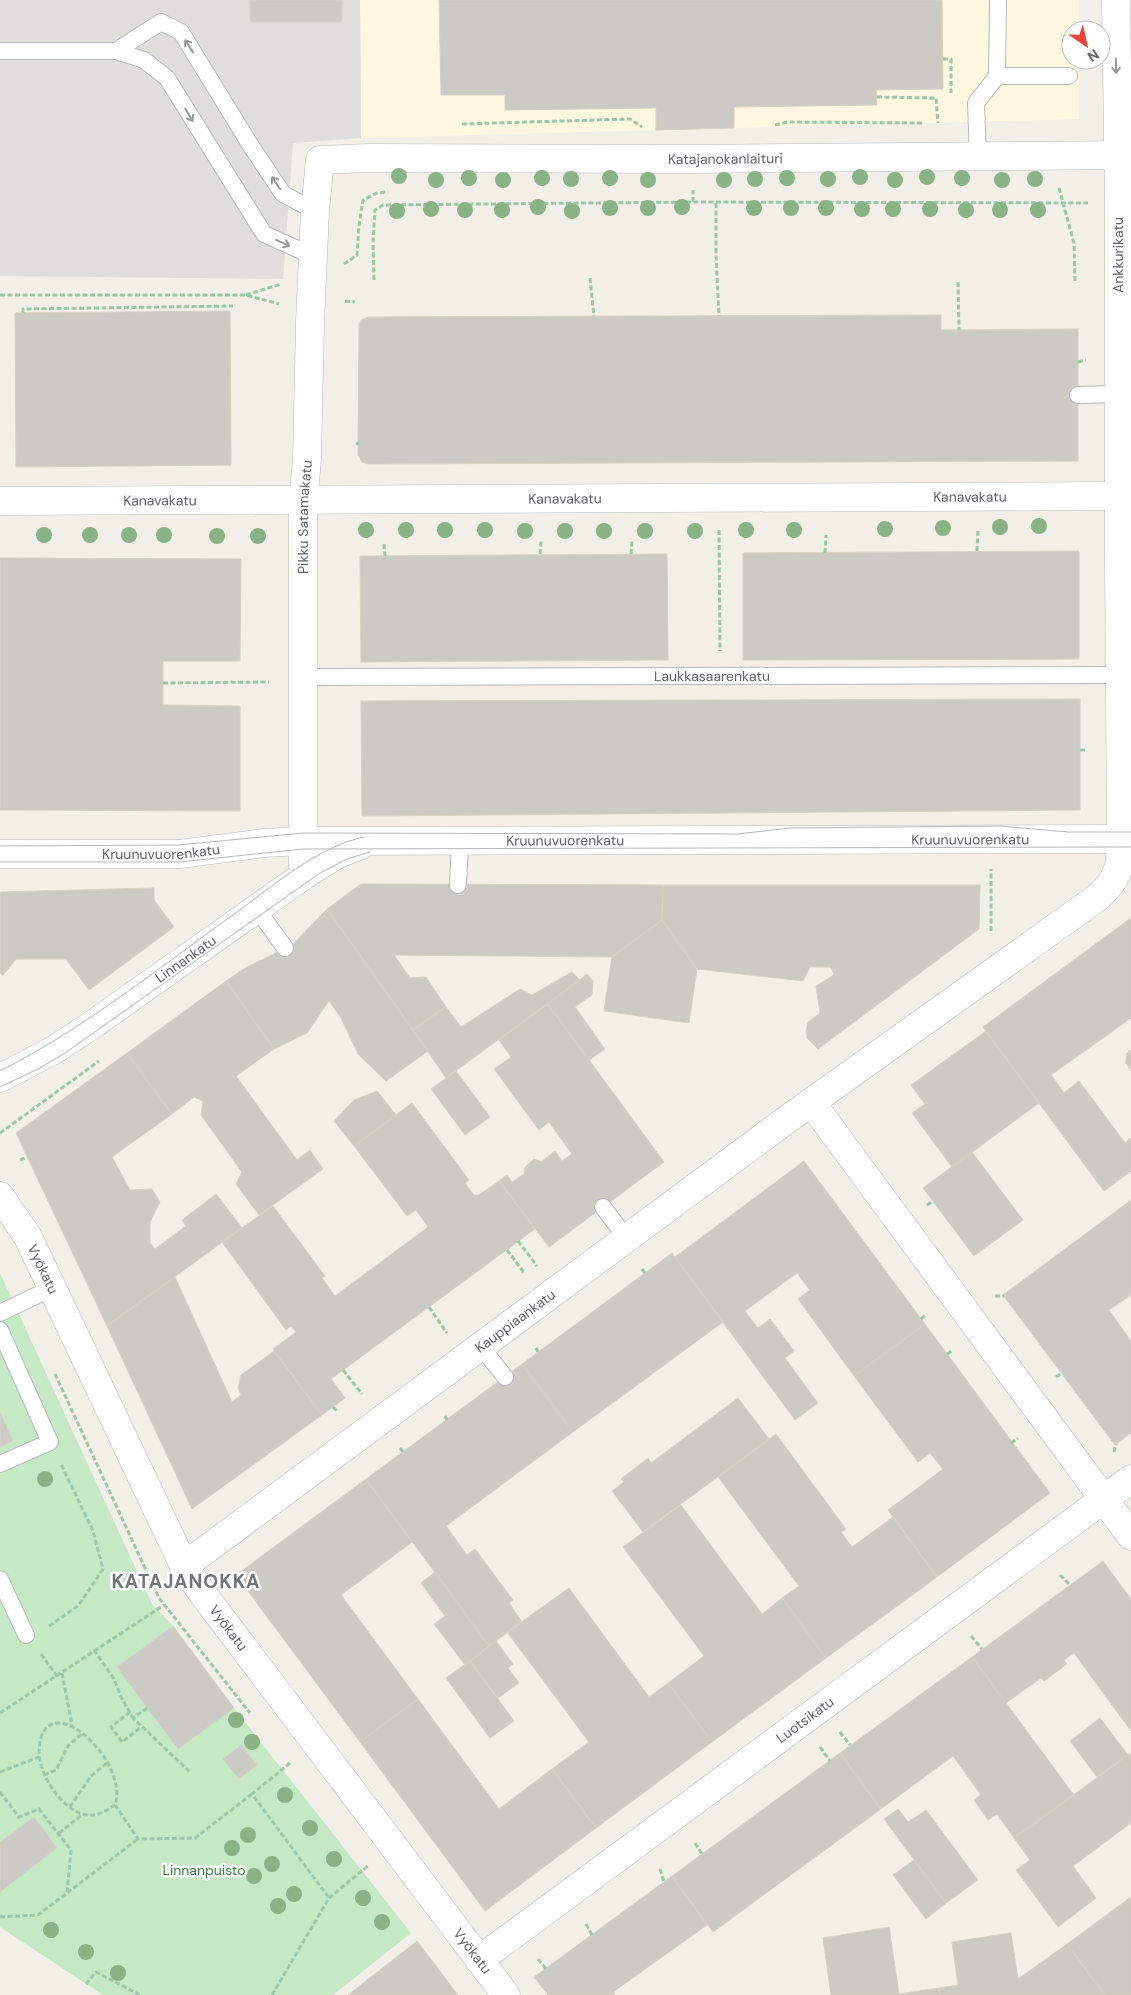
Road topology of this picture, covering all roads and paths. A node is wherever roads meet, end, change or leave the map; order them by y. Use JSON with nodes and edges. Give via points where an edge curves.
{"nodes":[{"id":1,"x":998,"y":0,"type":"edge"},
{"id":2,"x":1116,"y":0,"type":"edge"},
{"id":3,"x":0,"y":51,"type":"edge"},
{"id":4,"x":116,"y":51,"type":"junction"},
{"id":5,"x":942,"y":59,"type":"dead end"},
{"id":6,"x":951,"y":59,"type":"dead end"},
{"id":7,"x":997,"y":76,"type":"junction"},
{"id":8,"x":1069,"y":76,"type":"dead end"},
{"id":9,"x":876,"y":97,"type":"dead end"},
{"id":10,"x":938,"y":123,"type":"dead end"},
{"id":11,"x":1124,"y":155,"type":"edge"},
{"id":12,"x":1056,"y":156,"type":"junction"},
{"id":13,"x":978,"y":157,"type":"junction"},
{"id":14,"x":320,"y":160,"type":"joint"},
{"id":15,"x":1059,"y":188,"type":"junction"},
{"id":16,"x":1066,"y":188,"type":"dead end"},
{"id":17,"x":389,"y":191,"type":"dead end"},
{"id":18,"x":684,"y":191,"type":"dead end"},
{"id":19,"x":701,"y":191,"type":"dead end"},
{"id":20,"x":716,"y":203,"type":"junction"},
{"id":21,"x":1062,"y":203,"type":"junction"},
{"id":22,"x":1096,"y":203,"type":"dead end"},
{"id":23,"x":315,"y":211,"type":"junction"},
{"id":24,"x":313,"y":266,"type":"junction"},
{"id":25,"x":590,"y":278,"type":"dead end"},
{"id":26,"x":374,"y":280,"type":"dead end"},
{"id":27,"x":958,"y":282,"type":"dead end"},
{"id":28,"x":1075,"y":282,"type":"dead end"},
{"id":29,"x":0,"y":295,"type":"edge"},
{"id":30,"x":246,"y":295,"type":"junction"},
{"id":31,"x":345,"y":301,"type":"dead end"},
{"id":32,"x":355,"y":302,"type":"dead end"},
{"id":33,"x":280,"y":304,"type":"dead end"},
{"id":34,"x":233,"y":306,"type":"dead end"},
{"id":35,"x":23,"y":314,"type":"dead end"},
{"id":36,"x":594,"y":316,"type":"dead end"},
{"id":37,"x":719,"y":316,"type":"dead end"},
{"id":38,"x":959,"y":330,"type":"dead end"},
{"id":39,"x":1086,"y":360,"type":"dead end"},
{"id":40,"x":1078,"y":362,"type":"dead end"},
{"id":41,"x":1119,"y":394,"type":"junction"},
{"id":42,"x":1078,"y":395,"type":"dead end"},
{"id":43,"x":1125,"y":496,"type":"edge"},
{"id":44,"x":719,"y":499,"type":"junction"},
{"id":45,"x":0,"y":501,"type":"edge"},
{"id":46,"x":304,"y":501,"type":"junction"},
{"id":47,"x":978,"y":530,"type":"dead end"},
{"id":48,"x":826,"y":535,"type":"dead end"},
{"id":49,"x":632,"y":540,"type":"dead end"},
{"id":50,"x":541,"y":541,"type":"dead end"},
{"id":51,"x":384,"y":544,"type":"dead end"},
{"id":52,"x":977,"y":551,"type":"dead end"},
{"id":53,"x":825,"y":553,"type":"dead end"},
{"id":54,"x":540,"y":554,"type":"dead end"},
{"id":55,"x":631,"y":554,"type":"dead end"},
{"id":56,"x":385,"y":556,"type":"dead end"},
{"id":57,"x":1120,"y":675,"type":"junction"},
{"id":58,"x":720,"y":676,"type":"junction"},
{"id":59,"x":303,"y":677,"type":"junction"},
{"id":60,"x":269,"y":682,"type":"dead end"},
{"id":61,"x":163,"y":683,"type":"dead end"},
{"id":62,"x":1126,"y":729,"type":"edge"},
{"id":63,"x":1080,"y":750,"type":"dead end"},
{"id":64,"x":1087,"y":750,"type":"dead end"},
{"id":65,"x":1126,"y":839,"type":"edge"},
{"id":66,"x":303,"y":841,"type":"junction"},
{"id":67,"x":371,"y":841,"type":"junction"},
{"id":68,"x":460,"y":841,"type":"junction"},
{"id":69,"x":0,"y":854,"type":"edge"},
{"id":70,"x":991,"y":864,"type":"dead end"},
{"id":71,"x":303,"y":876,"type":"junction"},
{"id":72,"x":458,"y":885,"type":"dead end"},
{"id":73,"x":256,"y":908,"type":"junction"},
{"id":74,"x":990,"y":931,"type":"dead end"},
{"id":75,"x":285,"y":948,"type":"dead end"},
{"id":76,"x":99,"y":1061,"type":"dead end"},
{"id":77,"x":0,"y":1078,"type":"edge"},
{"id":78,"x":811,"y":1102,"type":"junction"},
{"id":79,"x":0,"y":1133,"type":"edge"},
{"id":80,"x":27,"y":1157,"type":"dead end"},
{"id":81,"x":20,"y":1160,"type":"dead end"},
{"id":82,"x":0,"y":1196,"type":"edge"},
{"id":83,"x":933,"y":1201,"type":"dead end"},
{"id":84,"x":927,"y":1205,"type":"dead end"},
{"id":85,"x":603,"y":1207,"type":"dead end"},
{"id":86,"x":627,"y":1239,"type":"junction"},
{"id":87,"x":518,"y":1241,"type":"dead end"},
{"id":88,"x":507,"y":1250,"type":"dead end"},
{"id":89,"x":537,"y":1266,"type":"dead end"},
{"id":90,"x":525,"y":1274,"type":"dead end"},
{"id":91,"x":52,"y":1288,"type":"junction"},
{"id":92,"x":995,"y":1296,"type":"dead end"},
{"id":93,"x":1004,"y":1296,"type":"dead end"},
{"id":94,"x":0,"y":1313,"type":"edge"},
{"id":95,"x":927,"y":1314,"type":"dead end"},
{"id":96,"x":921,"y":1319,"type":"dead end"},
{"id":97,"x":0,"y":1330,"type":"edge"},
{"id":98,"x":481,"y":1347,"type":"junction"},
{"id":99,"x":954,"y":1350,"type":"dead end"},
{"id":100,"x":947,"y":1354,"type":"dead end"},
{"id":101,"x":343,"y":1370,"type":"dead end"},
{"id":102,"x":1062,"y":1373,"type":"dead end"},
{"id":103,"x":505,"y":1377,"type":"dead end"},
{"id":104,"x":1056,"y":1378,"type":"dead end"},
{"id":105,"x":362,"y":1394,"type":"dead end"},
{"id":106,"x":333,"y":1407,"type":"dead end"},
{"id":107,"x":338,"y":1412,"type":"dead end"},
{"id":108,"x":1018,"y":1438,"type":"dead end"},
{"id":109,"x":50,"y":1442,"type":"junction"},
{"id":110,"x":1012,"y":1442,"type":"dead end"},
{"id":111,"x":1116,"y":1444,"type":"dead end"},
{"id":112,"x":1114,"y":1452,"type":"dead end"},
{"id":113,"x":0,"y":1464,"type":"edge"},
{"id":114,"x":1131,"y":1478,"type":"edge"},
{"id":115,"x":1103,"y":1498,"type":"junction"},
{"id":116,"x":1131,"y":1536,"type":"edge"},
{"id":117,"x":184,"y":1566,"type":"junction"},
{"id":118,"x":1060,"y":1574,"type":"dead end"},
{"id":119,"x":0,"y":1578,"type":"edge"},
{"id":120,"x":1070,"y":1586,"type":"dead end"},
{"id":121,"x":164,"y":1605,"type":"dead end"},
{"id":122,"x":26,"y":1635,"type":"joint"},
{"id":123,"x":94,"y":1650,"type":"junction"},
{"id":124,"x":62,"y":1673,"type":"junction"},
{"id":125,"x":147,"y":1708,"type":"dead end"},
{"id":126,"x":130,"y":1712,"type":"junction"},
{"id":127,"x":0,"y":1713,"type":"edge"},
{"id":128,"x":133,"y":1718,"type":"junction"},
{"id":129,"x":72,"y":1725,"type":"junction"},
{"id":130,"x":141,"y":1727,"type":"junction"},
{"id":131,"x":82,"y":1734,"type":"junction"},
{"id":132,"x":39,"y":1757,"type":"junction"},
{"id":133,"x":108,"y":1762,"type":"junction"},
{"id":134,"x":290,"y":1764,"type":"dead end"},
{"id":135,"x":0,"y":1772,"type":"edge"},
{"id":136,"x":191,"y":1773,"type":"dead end"},
{"id":137,"x":44,"y":1775,"type":"junction"},
{"id":138,"x":0,"y":1792,"type":"edge"},
{"id":139,"x":252,"y":1794,"type":"junction"},
{"id":140,"x":115,"y":1805,"type":"junction"},
{"id":141,"x":70,"y":1807,"type":"junction"},
{"id":142,"x":82,"y":1815,"type":"junction"},
{"id":143,"x":59,"y":1834,"type":"junction"},
{"id":144,"x":138,"y":1839,"type":"junction"},
{"id":145,"x":696,"y":1843,"type":"dead end"},
{"id":146,"x":702,"y":1854,"type":"dead end"},
{"id":147,"x":660,"y":1869,"type":"dead end"},
{"id":148,"x":362,"y":1870,"type":"dead end"},
{"id":149,"x":664,"y":1882,"type":"dead end"},
{"id":150,"x":67,"y":1893,"type":"junction"},
{"id":151,"x":329,"y":1898,"type":"junction"},
{"id":152,"x":0,"y":1917,"type":"edge"},
{"id":153,"x":586,"y":1924,"type":"dead end"},
{"id":154,"x":592,"y":1935,"type":"dead end"},
{"id":155,"x":538,"y":1959,"type":"dead end"},
{"id":156,"x":479,"y":1960,"type":"junction"},
{"id":157,"x":546,"y":1968,"type":"dead end"},
{"id":158,"x":86,"y":1984,"type":"dead end"},
{"id":159,"x":140,"y":1995,"type":"edge"},
{"id":160,"x":272,"y":1995,"type":"edge"},
{"id":161,"x":506,"y":1995,"type":"edge"}],
"edges":[{"from":1,"to":7,"type":"lane"},
{"from":2,"to":11,"type":"street","name":"Ankkurikatu","one_way":true},
{"from":3,"to":4,"type":"lane"},
{"from":23,"to":4,"type":"lane","one_way":true,"via":[[284,194],[181,32],[161,22]]},
{"from":4,"to":24,"type":"lane","one_way":true,"via":[[144,60],[167,78],[264,234]]},
{"from":5,"to":6,"type":"path"},
{"from":7,"to":8,"type":"lane"},
{"from":7,"to":13,"type":"lane","via":[[976,103]]},
{"from":9,"to":10,"type":"path","via":[[936,98]]},
{"from":11,"to":12,"type":"street","name":"Katajanokanlaituri"},
{"from":11,"to":41,"type":"street","name":"Ankkurikatu"},
{"from":12,"to":13,"type":"street","name":"Katajanokanlaituri"},
{"from":12,"to":15,"type":"path"},
{"from":13,"to":14,"type":"street","name":"Katajanokanlaituri"},
{"from":14,"to":23,"type":"street","name":"Pikku Satamakatu"},
{"from":15,"to":16,"type":"path"},
{"from":15,"to":21,"type":"path"},
{"from":17,"to":24,"type":"path","via":[[363,200],[357,255],[349,263]]},
{"from":18,"to":19,"type":"path"},
{"from":20,"to":21,"type":"path"},
{"from":20,"to":26,"type":"path","via":[[382,205],[375,210]]},
{"from":20,"to":37,"type":"path"},
{"from":21,"to":22,"type":"path"},
{"from":21,"to":28,"type":"path","via":[[1074,243]]},
{"from":23,"to":24,"type":"street","name":"Pikku Satamakatu"},
{"from":24,"to":30,"type":"path"},
{"from":24,"to":46,"type":"street","name":"Pikku Satamakatu"},
{"from":25,"to":36,"type":"path"},
{"from":27,"to":38,"type":"path"},
{"from":29,"to":30,"type":"path"},
{"from":30,"to":33,"type":"path"},
{"from":31,"to":32,"type":"path"},
{"from":34,"to":35,"type":"path","via":[[202,309],[22,309]]},
{"from":39,"to":40,"type":"path"},
{"from":41,"to":42,"type":"lane"},
{"from":41,"to":43,"type":"street","name":"Ankkurikatu"},
{"from":43,"to":44,"type":"street","name":"Kanavakatu"},
{"from":43,"to":57,"type":"street","name":"Ankkurikatu"},
{"from":44,"to":46,"type":"street","name":"Kanavakatu"},
{"from":44,"to":58,"type":"path"},
{"from":45,"to":46,"type":"street","name":"Kanavakatu"},
{"from":46,"to":59,"type":"street","name":"Pikku Satamakatu"},
{"from":47,"to":52,"type":"path"},
{"from":48,"to":53,"type":"path"},
{"from":49,"to":55,"type":"path"},
{"from":50,"to":54,"type":"path"},
{"from":51,"to":56,"type":"path"},
{"from":57,"to":58,"type":"lane","name":"Laukkasaarenkatu"},
{"from":57,"to":62,"type":"street","name":"Ankkurikatu"},
{"from":58,"to":59,"type":"lane","name":"Laukkasaarenkatu"},
{"from":59,"to":66,"type":"street","name":"Pikku Satamakatu"},
{"from":60,"to":61,"type":"path"},
{"from":62,"to":65,"type":"street","name":"Ankkurikatu"},
{"from":63,"to":64,"type":"path"},
{"from":65,"to":68,"type":"street","name":"Kruunuvuorenkatu"},
{"from":65,"to":78,"type":"street","name":"Kauppiaankatu","via":[[1119,871],[1113,882],[1094,900]]},
{"from":66,"to":67,"type":"street","name":"Kruunuvuorenkatu"},
{"from":66,"to":69,"type":"street","name":"Kruunuvuorenkatu","via":[[180,854]]},
{"from":66,"to":71,"type":"street","name":"Pikku Satamakatu"},
{"from":67,"to":68,"type":"street","name":"Kruunuvuorenkatu"},
{"from":67,"to":71,"type":"street","name":"Linnankatu","via":[[336,855]]},
{"from":68,"to":72,"type":"lane"},
{"from":70,"to":74,"type":"path"},
{"from":71,"to":73,"type":"street","name":"Linnankatu"},
{"from":73,"to":75,"type":"lane"},
{"from":73,"to":77,"type":"street","name":"Linnankatu","via":[[89,1028]]},
{"from":76,"to":79,"type":"path"},
{"from":78,"to":86,"type":"street","name":"Kauppiaankatu"},
{"from":78,"to":115,"type":"street"},
{"from":80,"to":81,"type":"path"},
{"from":82,"to":91,"type":"street","name":"Vyökatu","via":[[28,1236]]},
{"from":83,"to":84,"type":"path"},
{"from":85,"to":86,"type":"lane"},
{"from":86,"to":98,"type":"street","name":"Kauppiaankatu"},
{"from":87,"to":89,"type":"path"},
{"from":88,"to":90,"type":"path"},
{"from":91,"to":94,"type":"lane"},
{"from":91,"to":117,"type":"street","name":"Vyökatu"},
{"from":92,"to":93,"type":"path"},
{"from":95,"to":96,"type":"path"},
{"from":97,"to":109,"type":"lane"},
{"from":98,"to":103,"type":"lane"},
{"from":98,"to":117,"type":"street","name":"Kauppiaankatu"},
{"from":99,"to":100,"type":"path"},
{"from":101,"to":105,"type":"path"},
{"from":102,"to":104,"type":"path"},
{"from":106,"to":107,"type":"path"},
{"from":108,"to":110,"type":"path"},
{"from":109,"to":113,"type":"lane"},
{"from":109,"to":122,"type":"path","via":[[93,1531],[103,1569],[78,1606],[45,1629]]},
{"from":111,"to":112,"type":"path"},
{"from":114,"to":115,"type":"street","name":"Luotsikatu"},
{"from":115,"to":116,"type":"street"},
{"from":115,"to":156,"type":"street","name":"Luotsikatu"},
{"from":117,"to":156,"type":"street","name":"Vyökatu"},
{"from":118,"to":120,"type":"path"},
{"from":119,"to":122,"type":"lane"},
{"from":121,"to":123,"type":"path"},
{"from":123,"to":124,"type":"path"},
{"from":123,"to":126,"type":"path","via":[[114,1679]]},
{"from":124,"to":127,"type":"path"},
{"from":124,"to":129,"type":"path"},
{"from":125,"to":128,"type":"path"},
{"from":126,"to":128,"type":"path"},
{"from":126,"to":130,"type":"path","via":[[111,1727],[122,1742]]},
{"from":128,"to":130,"type":"path"},
{"from":129,"to":131,"type":"path"},
{"from":129,"to":132,"type":"path","via":[[64,1722],[49,1726],[40,1740]]},
{"from":130,"to":136,"type":"path"},
{"from":131,"to":133,"type":"path"},
{"from":131,"to":137,"type":"path","via":[[68,1746],[56,1770]]},
{"from":132,"to":135,"type":"path"},
{"from":132,"to":137,"type":"path"},
{"from":133,"to":140,"type":"path","via":[[118,1788]]},
{"from":133,"to":141,"type":"path","via":[[91,1776]]},
{"from":134,"to":139,"type":"path"},
{"from":137,"to":141,"type":"path"},
{"from":138,"to":143,"type":"path","via":[[19,1817],[39,1809]]},
{"from":139,"to":144,"type":"path","via":[[195,1838]]},
{"from":139,"to":151,"type":"path"},
{"from":140,"to":142,"type":"path","via":[[93,1816]]},
{"from":140,"to":144,"type":"path"},
{"from":141,"to":142,"type":"path"},
{"from":142,"to":143,"type":"path"},
{"from":143,"to":150,"type":"path","via":[[71,1850]]},
{"from":144,"to":150,"type":"path"},
{"from":145,"to":146,"type":"path"},
{"from":147,"to":149,"type":"path"},
{"from":148,"to":151,"type":"path"},
{"from":150,"to":152,"type":"path","via":[[38,1916]]},
{"from":151,"to":160,"type":"path"},
{"from":153,"to":154,"type":"path"},
{"from":155,"to":157,"type":"path"},
{"from":156,"to":161,"type":"street","name":"Vyökatu"},
{"from":158,"to":159,"type":"path","via":[[96,1972]]}]}
